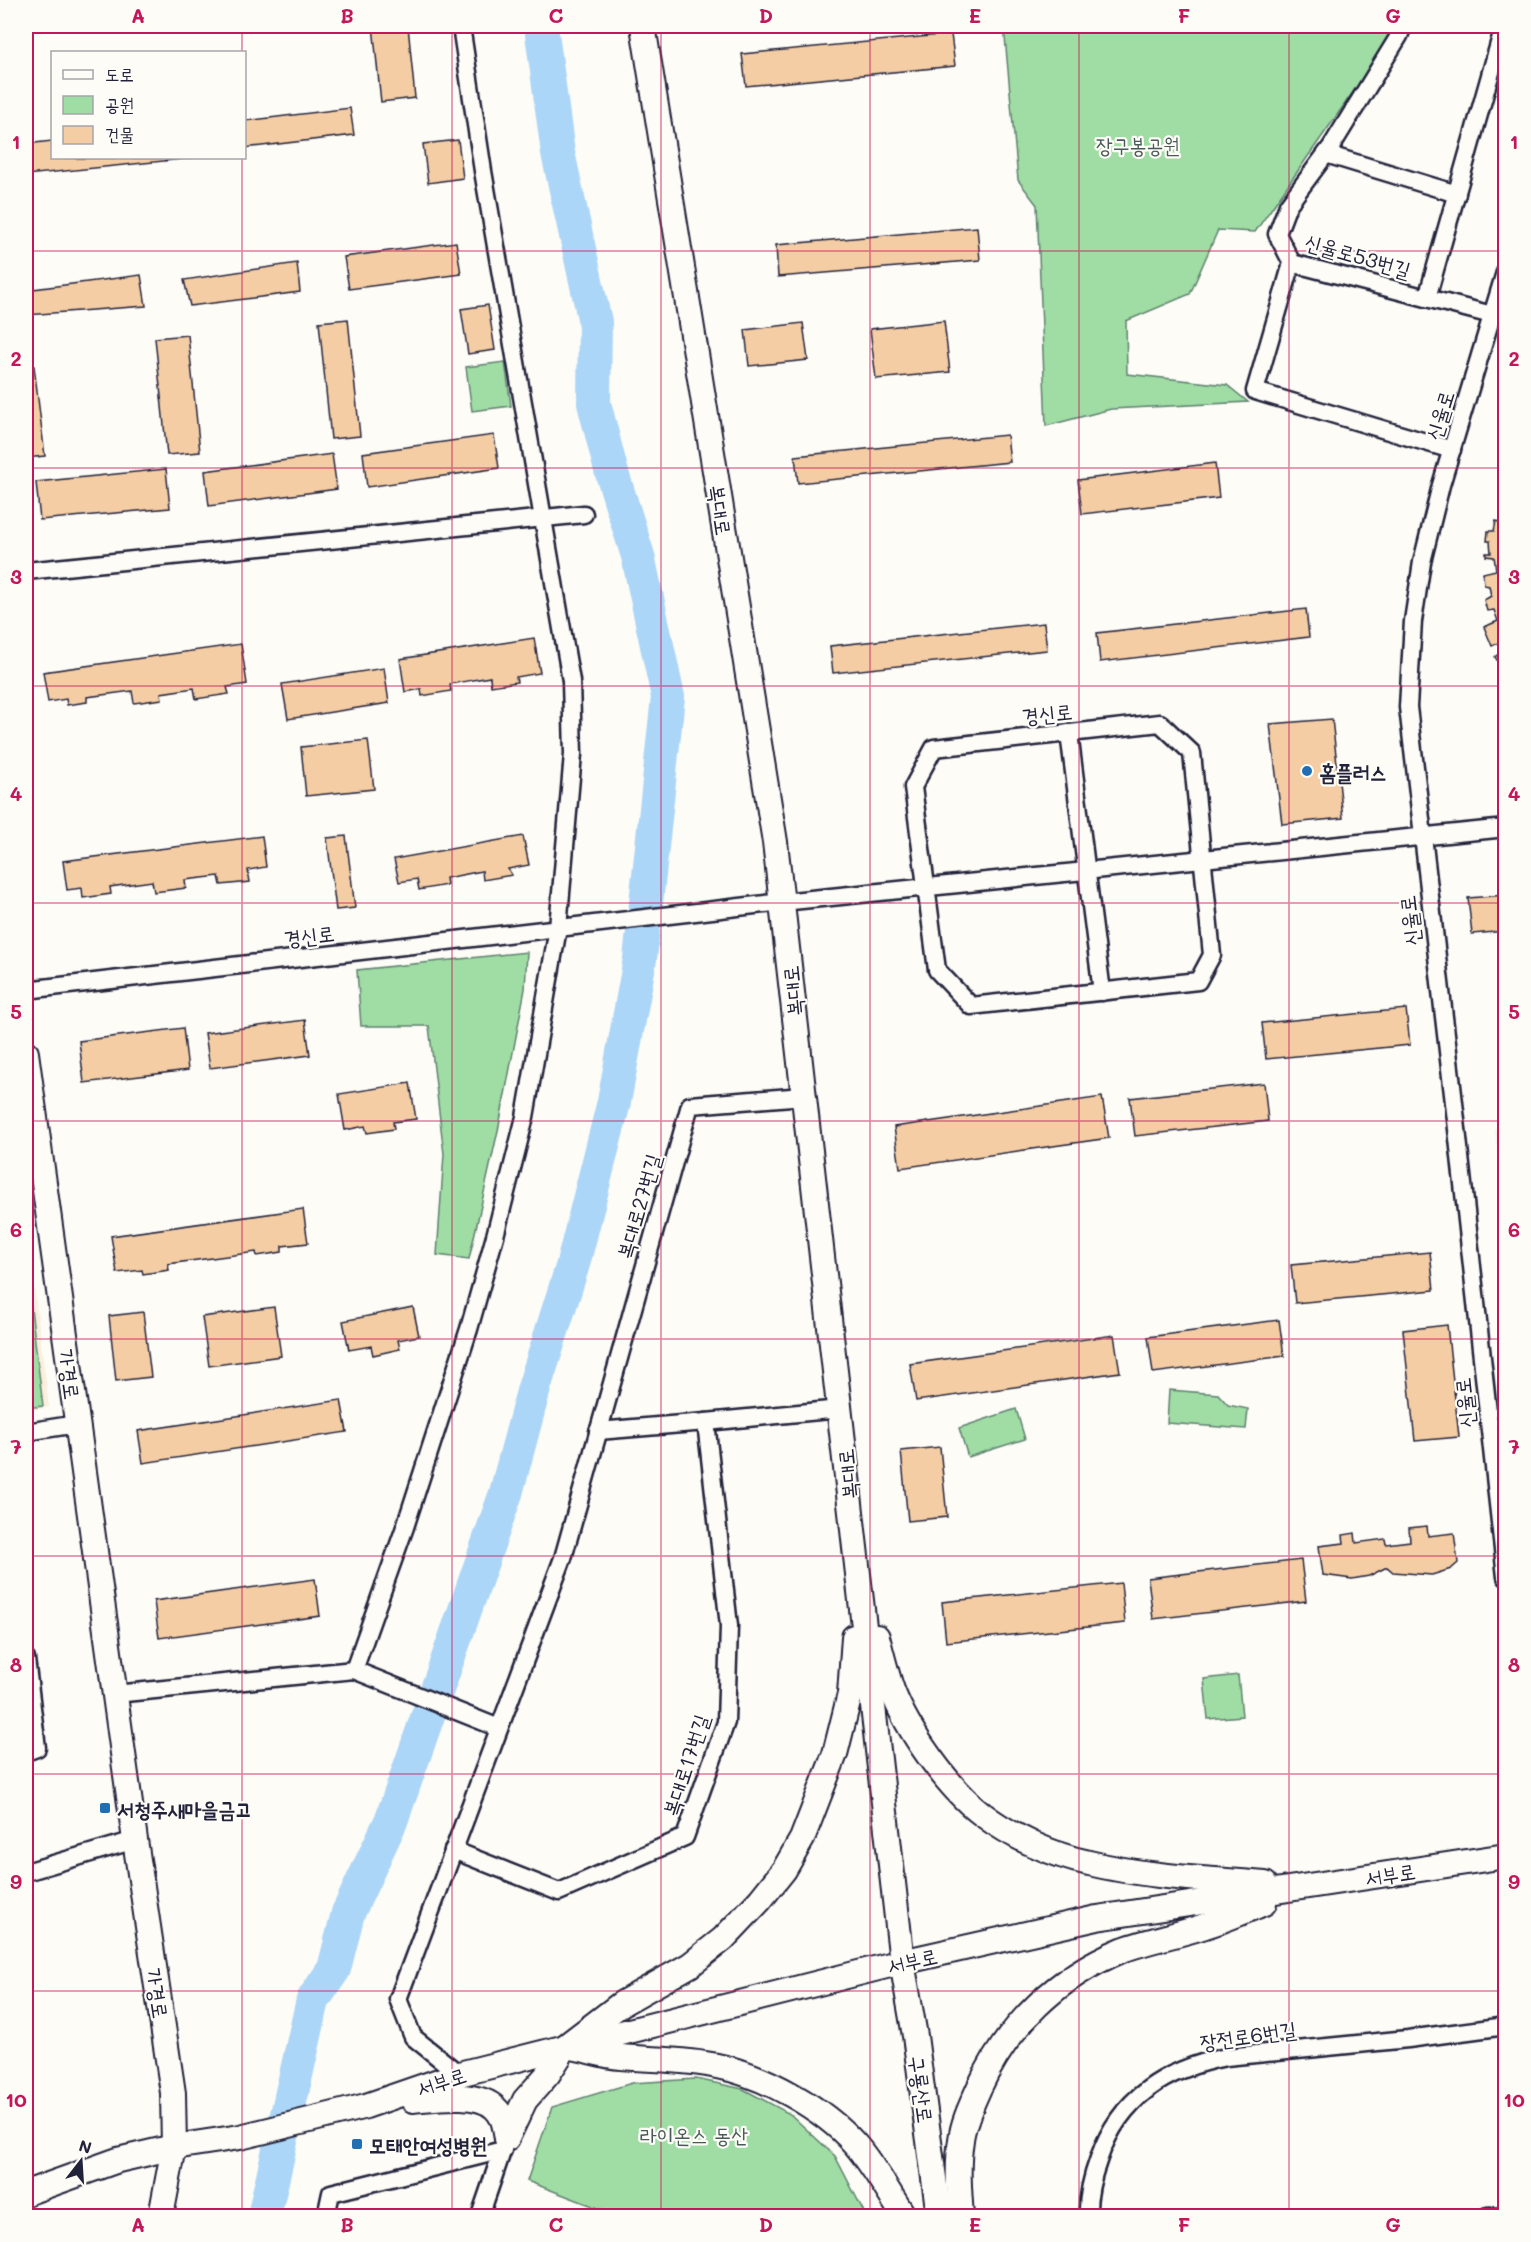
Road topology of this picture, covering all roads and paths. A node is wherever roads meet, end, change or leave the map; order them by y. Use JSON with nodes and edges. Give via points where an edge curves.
{"nodes":[{"id":1,"x":460,"y":26,"type":"edge"},
{"id":2,"x":643,"y":26,"type":"edge"},
{"id":3,"x":1403,"y":26,"type":"edge"},
{"id":4,"x":1504,"y":26,"type":"edge"},
{"id":5,"x":1326,"y":154,"type":"junction"},
{"id":6,"x":1457,"y":194,"type":"junction"},
{"id":7,"x":1292,"y":263,"type":"junction"},
{"id":8,"x":1506,"y":269,"type":"edge"},
{"id":9,"x":1427,"y":298,"type":"junction"},
{"id":10,"x":1492,"y":315,"type":"junction"},
{"id":11,"x":1452,"y":450,"type":"junction"},
{"id":12,"x":584,"y":514,"type":"dead end"},
{"id":13,"x":542,"y":518,"type":"junction"},
{"id":14,"x":26,"y":571,"type":"edge"},
{"id":15,"x":1069,"y":733,"type":"junction"},
{"id":16,"x":1506,"y":828,"type":"edge"},
{"id":17,"x":1422,"y":837,"type":"junction"},
{"id":18,"x":1202,"y":859,"type":"junction"},
{"id":19,"x":1087,"y":871,"type":"junction"},
{"id":20,"x":926,"y":887,"type":"junction"},
{"id":21,"x":783,"y":902,"type":"junction"},
{"id":22,"x":558,"y":928,"type":"junction"},
{"id":23,"x":26,"y":990,"type":"edge"},
{"id":24,"x":1102,"y":992,"type":"junction"},
{"id":25,"x":26,"y":1053,"type":"edge"},
{"id":26,"x":804,"y":1096,"type":"junction"},
{"id":27,"x":840,"y":1409,"type":"junction"},
{"id":28,"x":706,"y":1422,"type":"junction"},
{"id":29,"x":77,"y":1424,"type":"junction"},
{"id":30,"x":598,"y":1431,"type":"junction"},
{"id":31,"x":26,"y":1432,"type":"edge"},
{"id":32,"x":1499,"y":1458,"type":"edge"},
{"id":33,"x":855,"y":1547,"type":"junction"},
{"id":34,"x":1506,"y":1577,"type":"edge"},
{"id":35,"x":26,"y":1659,"type":"edge"},
{"id":36,"x":354,"y":1670,"type":"junction"},
{"id":37,"x":115,"y":1694,"type":"junction"},
{"id":38,"x":499,"y":1728,"type":"junction"},
{"id":39,"x":31,"y":1750,"type":"edge"},
{"id":40,"x":135,"y":1840,"type":"junction"},
{"id":41,"x":453,"y":1850,"type":"junction"},
{"id":42,"x":1506,"y":1856,"type":"edge"},
{"id":43,"x":26,"y":1872,"type":"edge"},
{"id":44,"x":1306,"y":1887,"type":"junction"},
{"id":45,"x":902,"y":1962,"type":"junction"},
{"id":46,"x":1506,"y":2026,"type":"edge"},
{"id":47,"x":566,"y":2046,"type":"junction"},
{"id":48,"x":459,"y":2074,"type":"junction"},
{"id":49,"x":366,"y":2106,"type":"junction"},
{"id":50,"x":505,"y":2144,"type":"junction"},
{"id":51,"x":174,"y":2147,"type":"junction"},
{"id":52,"x":26,"y":2193,"type":"edge"},
{"id":53,"x":1506,"y":2215,"type":"edge"},
{"id":54,"x":161,"y":2217,"type":"edge"},
{"id":55,"x":326,"y":2217,"type":"edge"},
{"id":56,"x":480,"y":2217,"type":"edge"},
{"id":57,"x":904,"y":2217,"type":"edge"},
{"id":58,"x":939,"y":2217,"type":"edge"},
{"id":59,"x":961,"y":2217,"type":"edge"},
{"id":60,"x":1088,"y":2217,"type":"edge"},
{"id":61,"x":1487,"y":2217,"type":"edge"}],
"edges":[{"from":1,"to":13,"type":"street"},
{"from":2,"to":21,"type":"main road","name":"복대로"},
{"from":3,"to":5,"type":"street","name":"신율로53번길"},
{"from":4,"to":6,"type":"street","name":"신율로53번길"},
{"from":5,"to":6,"type":"street"},
{"from":5,"to":7,"type":"street","name":"신율로53번길","via":[[1288,205],[1277,234]]},
{"from":6,"to":9,"type":"street","name":"신율로53번길"},
{"from":7,"to":9,"type":"street","name":"신율로53번길"},
{"from":7,"to":11,"type":"street","via":[[1255,391]]},
{"from":8,"to":10,"type":"street","name":"신율로"},
{"from":9,"to":10,"type":"street","name":"신율로53번길"},
{"from":10,"to":11,"type":"street","name":"신율로"},
{"from":11,"to":17,"type":"street","name":"신율로","via":[[1422,562],[1413,621],[1408,707]]},
{"from":12,"to":13,"type":"street"},
{"from":13,"to":14,"type":"street"},
{"from":13,"to":22,"type":"street","via":[[571,681],[573,754]]},
{"from":15,"to":18,"type":"street","name":"경신로","via":[[1160,723],[1192,753]]},
{"from":15,"to":19,"type":"street"},
{"from":15,"to":20,"type":"street","name":"경신로","via":[[934,748],[913,787]]},
{"from":16,"to":17,"type":"street"},
{"from":17,"to":18,"type":"street"},
{"from":17,"to":32,"type":"street","name":"신율로"},
{"from":18,"to":19,"type":"street"},
{"from":18,"to":24,"type":"street","name":"경신로","via":[[1212,955],[1198,981]]},
{"from":19,"to":20,"type":"street"},
{"from":19,"to":24,"type":"street"},
{"from":20,"to":21,"type":"street"},
{"from":20,"to":24,"type":"street","name":"경신로","via":[[937,970],[971,1006]]},
{"from":21,"to":22,"type":"street","name":"경신로"},
{"from":21,"to":26,"type":"main road","name":"복대로"},
{"from":22,"to":23,"type":"street","name":"경신로"},
{"from":22,"to":36,"type":"street","via":[[525,1116],[495,1236],[405,1527]]},
{"from":25,"to":29,"type":"main road","name":"가경로"},
{"from":26,"to":27,"type":"main road","name":"복대로"},
{"from":26,"to":30,"type":"street","name":"복대로27번길","via":[[690,1104]]},
{"from":27,"to":28,"type":"street"},
{"from":27,"to":33,"type":"main road","name":"복대로"},
{"from":28,"to":30,"type":"street"},
{"from":28,"to":41,"type":"street","name":"복대로17번길","via":[[729,1626],[726,1722],[685,1837],[559,1893]]},
{"from":29,"to":31,"type":"street"},
{"from":29,"to":37,"type":"main road","name":"가경로"},
{"from":30,"to":38,"type":"street","via":[[563,1558]]},
{"from":32,"to":34,"type":"street","name":"신율로"},
{"from":33,"to":44,"type":"main road","via":[[889,1681],[908,1725],[930,1757],[982,1814],[1054,1853],[1088,1863],[1155,1875]]},
{"from":33,"to":45,"type":"main road","name":"복대로"},
{"from":33,"to":47,"type":"main road","via":[[850,1694],[820,1796],[784,1870],[723,1939],[690,1965],[621,2004]]},
{"from":35,"to":39,"type":"street"},
{"from":36,"to":37,"type":"street"},
{"from":36,"to":38,"type":"street"},
{"from":37,"to":40,"type":"main road","name":"가경로"},
{"from":38,"to":41,"type":"street"},
{"from":40,"to":43,"type":"street"},
{"from":40,"to":51,"type":"main road","name":"가경로","via":[[173,2092]]},
{"from":41,"to":48,"type":"street","via":[[398,1999],[413,2037]]},
{"from":42,"to":44,"type":"main road","name":"서부로"},
{"from":44,"to":45,"type":"main road","name":"서부로","via":[[1097,1918]]},
{"from":44,"to":59,"type":"main road","via":[[1208,1925],[1123,1950],[1082,1970],[1041,2000],[1013,2030],[990,2064],[974,2100],[961,2137]]},
{"from":45,"to":47,"type":"main road","name":"서부로"},
{"from":45,"to":58,"type":"main road","name":"구룡산로"},
{"from":46,"to":60,"type":"street","name":"장전로6번길","via":[[1226,2057],[1178,2071],[1139,2095],[1112,2127],[1090,2182]]},
{"from":47,"to":48,"type":"main road","name":"서부로"},
{"from":47,"to":50,"type":"main road","via":[[525,2100]]},
{"from":47,"to":57,"type":"main road","via":[[618,2057],[718,2066],[792,2096],[825,2116],[854,2144]]},
{"from":48,"to":49,"type":"main road","name":"서부로"},
{"from":49,"to":50,"type":"main road","via":[[448,2096],[476,2099],[494,2107],[503,2118]]},
{"from":49,"to":51,"type":"main road","name":"서부로","via":[[240,2137]]},
{"from":50,"to":55,"type":"street","via":[[331,2193]]},
{"from":50,"to":56,"type":"street"},
{"from":51,"to":52,"type":"main road","via":[[118,2160]]},
{"from":51,"to":54,"type":"main road","name":"가경로"},
{"from":53,"to":61,"type":"street"}]}
